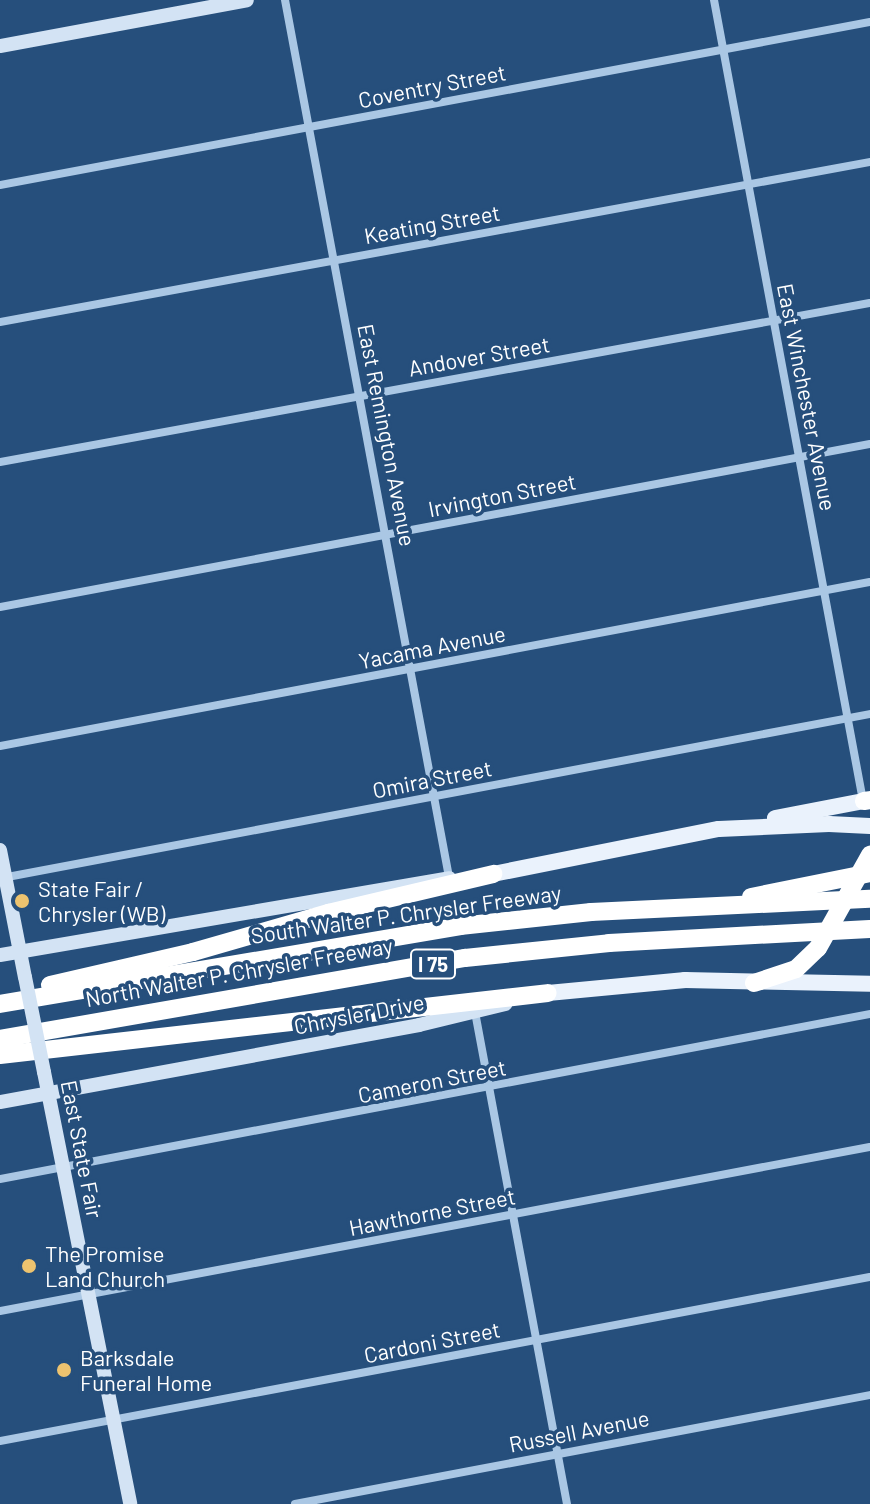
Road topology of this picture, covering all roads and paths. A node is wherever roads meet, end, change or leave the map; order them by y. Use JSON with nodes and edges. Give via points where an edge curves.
{"nodes":[{"id":1,"x":247,"y":0,"type":"edge"},
{"id":2,"x":285,"y":0,"type":"edge"},
{"id":3,"x":714,"y":0,"type":"edge"},
{"id":4,"x":870,"y":22,"type":"edge"},
{"id":5,"x":0,"y":46,"type":"edge"},
{"id":6,"x":723,"y":49,"type":"junction"},
{"id":7,"x":311,"y":127,"type":"junction"},
{"id":8,"x":870,"y":162,"type":"edge"},
{"id":9,"x":749,"y":184,"type":"junction"},
{"id":10,"x":0,"y":185,"type":"edge"},
{"id":11,"x":336,"y":260,"type":"junction"},
{"id":12,"x":870,"y":303,"type":"edge"},
{"id":13,"x":774,"y":320,"type":"junction"},
{"id":14,"x":0,"y":322,"type":"edge"},
{"id":15,"x":362,"y":396,"type":"junction"},
{"id":16,"x":870,"y":444,"type":"edge"},
{"id":17,"x":800,"y":457,"type":"junction"},
{"id":18,"x":0,"y":462,"type":"edge"},
{"id":19,"x":387,"y":535,"type":"junction"},
{"id":20,"x":870,"y":582,"type":"edge"},
{"id":21,"x":825,"y":591,"type":"junction"},
{"id":22,"x":0,"y":607,"type":"edge"},
{"id":23,"x":412,"y":669,"type":"junction"},
{"id":24,"x":870,"y":714,"type":"edge"},
{"id":25,"x":848,"y":719,"type":"junction"},
{"id":26,"x":0,"y":746,"type":"edge"},
{"id":27,"x":435,"y":797,"type":"junction"},
{"id":28,"x":867,"y":801,"type":"edge"},
{"id":29,"x":870,"y":826,"type":"edge"},
{"id":30,"x":719,"y":829,"type":"junction"},
{"id":31,"x":0,"y":850,"type":"edge"},
{"id":32,"x":870,"y":855,"type":"edge"},
{"id":33,"x":870,"y":873,"type":"edge"},
{"id":34,"x":493,"y":874,"type":"junction"},
{"id":35,"x":449,"y":877,"type":"junction"},
{"id":36,"x":3,"y":878,"type":"edge"},
{"id":37,"x":870,"y":899,"type":"edge"},
{"id":38,"x":711,"y":906,"type":"junction"},
{"id":39,"x":870,"y":929,"type":"edge"},
{"id":40,"x":20,"y":952,"type":"junction"},
{"id":41,"x":0,"y":955,"type":"edge"},
{"id":42,"x":754,"y":983,"type":"junction"},
{"id":43,"x":870,"y":984,"type":"edge"},
{"id":44,"x":548,"y":993,"type":"junction"},
{"id":45,"x":5,"y":1003,"type":"edge"},
{"id":46,"x":475,"y":1012,"type":"junction"},
{"id":47,"x":870,"y":1014,"type":"edge"},
{"id":48,"x":0,"y":1039,"type":"edge"},
{"id":49,"x":0,"y":1055,"type":"edge"},
{"id":50,"x":489,"y":1088,"type":"junction"},
{"id":51,"x":48,"y":1094,"type":"junction"},
{"id":52,"x":0,"y":1102,"type":"edge"},
{"id":53,"x":870,"y":1147,"type":"edge"},
{"id":54,"x":63,"y":1167,"type":"junction"},
{"id":55,"x":0,"y":1179,"type":"edge"},
{"id":56,"x":512,"y":1215,"type":"junction"},
{"id":57,"x":870,"y":1277,"type":"edge"},
{"id":58,"x":89,"y":1295,"type":"junction"},
{"id":59,"x":0,"y":1311,"type":"edge"},
{"id":60,"x":536,"y":1340,"type":"junction"},
{"id":61,"x":870,"y":1395,"type":"edge"},
{"id":62,"x":114,"y":1420,"type":"junction"},
{"id":63,"x":0,"y":1441,"type":"edge"},
{"id":64,"x":557,"y":1454,"type":"junction"},
{"id":65,"x":130,"y":1504,"type":"edge"},
{"id":66,"x":295,"y":1504,"type":"edge"},
{"id":67,"x":567,"y":1504,"type":"edge"}],
"edges":[{"from":1,"to":5,"type":"main road"},
{"from":2,"to":7,"type":"street","name":"East Remington Avenue"},
{"from":3,"to":6,"type":"street","name":"East Winchester Avenue"},
{"from":4,"to":6,"type":"street","name":"Coventry Street"},
{"from":6,"to":7,"type":"street","name":"Coventry Street"},
{"from":6,"to":9,"type":"street","name":"East Winchester Avenue"},
{"from":7,"to":10,"type":"street","name":"Coventry Street"},
{"from":7,"to":11,"type":"street","name":"East Remington Avenue"},
{"from":8,"to":9,"type":"street","name":"Keating Street"},
{"from":9,"to":11,"type":"street","name":"Keating Street"},
{"from":9,"to":13,"type":"street","name":"East Winchester Avenue"},
{"from":11,"to":14,"type":"street","name":"Keating Street"},
{"from":11,"to":15,"type":"street","name":"East Remington Avenue"},
{"from":12,"to":13,"type":"street","name":"Andover Street"},
{"from":13,"to":15,"type":"street","name":"Andover Street"},
{"from":13,"to":17,"type":"street","name":"East Winchester Avenue"},
{"from":15,"to":18,"type":"street","name":"Andover Street"},
{"from":15,"to":19,"type":"street","name":"East Remington Avenue"},
{"from":16,"to":17,"type":"street","name":"Irvington Street"},
{"from":17,"to":19,"type":"street","name":"Irvington Street"},
{"from":17,"to":21,"type":"street","name":"East Winchester Avenue"},
{"from":19,"to":22,"type":"street","name":"Irvington Street"},
{"from":19,"to":23,"type":"street","name":"East Remington Avenue"},
{"from":20,"to":21,"type":"street","name":"Yacama Avenue"},
{"from":21,"to":23,"type":"street","name":"Yacama Avenue"},
{"from":21,"to":25,"type":"street","name":"East Winchester Avenue"},
{"from":23,"to":26,"type":"street","name":"Yacama Avenue"},
{"from":23,"to":27,"type":"street","name":"East Remington Avenue"},
{"from":24,"to":25,"type":"street","name":"Omira Street"},
{"from":25,"to":27,"type":"street","name":"Omira Street"},
{"from":25,"to":28,"type":"street","name":"East Winchester Avenue"},
{"from":27,"to":35,"type":"street","name":"East Remington Avenue"},
{"from":27,"to":36,"type":"street","name":"Omira Street"},
{"from":28,"to":30,"type":"main road"},
{"from":29,"to":30,"type":"main road"},
{"from":30,"to":34,"type":"main road"},
{"from":31,"to":36,"type":"main road","name":"East State Fair"},
{"from":32,"to":42,"type":"highway","bridge":true,"via":[[818,948],[796,969]]},
{"from":33,"to":38,"type":"highway"},
{"from":34,"to":35,"type":"main road"},
{"from":34,"to":45,"type":"highway","via":[[38,988]]},
{"from":35,"to":40,"type":"main road"},
{"from":36,"to":40,"type":"main road","name":"East State Fair"},
{"from":37,"to":38,"type":"highway","name":"South Walter P. Chrysler Freeway","number":"I 75"},
{"from":38,"to":45,"type":"highway","name":"South Walter P. Chrysler Freeway","number":"I 75","via":[[460,926]]},
{"from":39,"to":48,"type":"highway","name":"North Walter P. Chrysler Freeway","number":"I 75","via":[[518,952]]},
{"from":40,"to":41,"type":"main road"},
{"from":40,"to":51,"type":"main road","name":"East State Fair","bridge":true},
{"from":42,"to":43,"type":"main road","name":"Chrysler Drive"},
{"from":42,"to":44,"type":"main road","name":"Chrysler Drive","via":[[685,980]]},
{"from":44,"to":46,"type":"main road","name":"Chrysler Drive"},
{"from":44,"to":49,"type":"highway"},
{"from":46,"to":50,"type":"street"},
{"from":46,"to":51,"type":"main road","name":"Chrysler Drive"},
{"from":47,"to":50,"type":"street","name":"Cameron Street"},
{"from":50,"to":54,"type":"street","name":"Cameron Street"},
{"from":50,"to":56,"type":"street"},
{"from":51,"to":52,"type":"main road","name":"Chrysler Drive"},
{"from":51,"to":54,"type":"main road","name":"East State Fair"},
{"from":53,"to":56,"type":"street","name":"Hawthorne Street"},
{"from":54,"to":55,"type":"street","name":"Cameron Street"},
{"from":54,"to":58,"type":"main road","name":"East State Fair"},
{"from":56,"to":58,"type":"street","name":"Hawthorne Street"},
{"from":56,"to":60,"type":"street"},
{"from":57,"to":60,"type":"street","name":"Cardoni Street"},
{"from":58,"to":59,"type":"street","name":"Hawthorne Street"},
{"from":58,"to":62,"type":"main road","name":"East State Fair"},
{"from":60,"to":62,"type":"street","name":"Cardoni Street"},
{"from":60,"to":64,"type":"street"},
{"from":61,"to":64,"type":"street","name":"Russell Avenue"},
{"from":62,"to":63,"type":"street","name":"Cardoni Street"},
{"from":62,"to":65,"type":"main road","name":"East State Fair"},
{"from":64,"to":66,"type":"street","name":"Russell Avenue"},
{"from":64,"to":67,"type":"street"}]}
